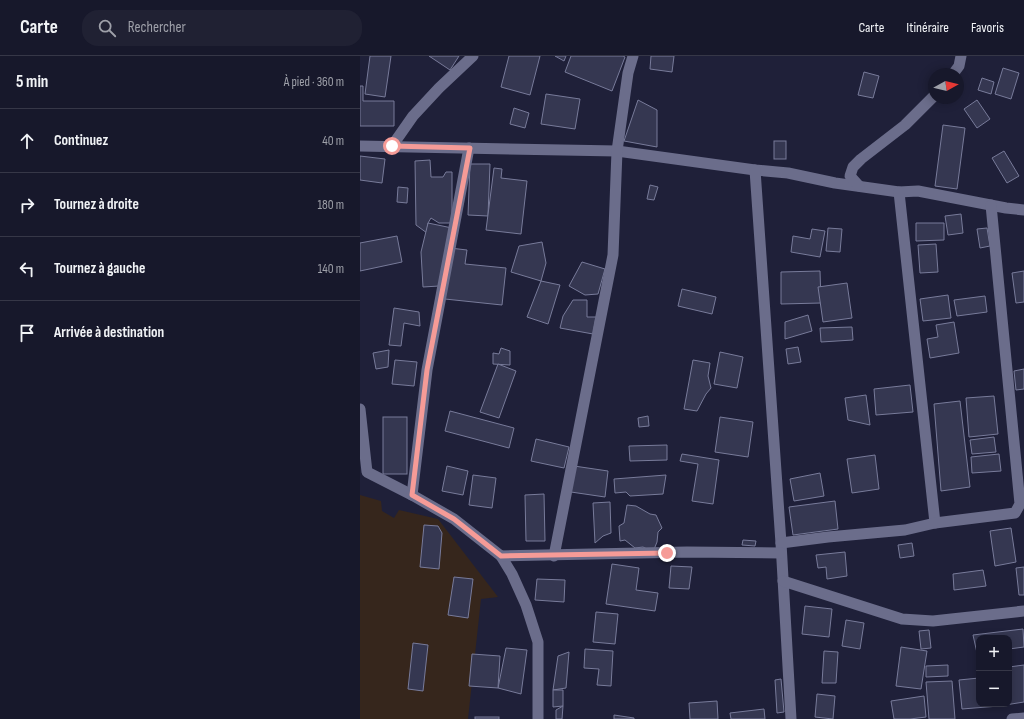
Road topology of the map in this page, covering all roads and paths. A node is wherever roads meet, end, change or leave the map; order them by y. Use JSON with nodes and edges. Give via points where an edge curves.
{"nodes":[{"id":1,"x":473,"y":56,"type":"edge"},
{"id":2,"x":633,"y":56,"type":"edge"},
{"id":3,"x":961,"y":56,"type":"edge"},
{"id":4,"x":958,"y":68,"type":"edge"},
{"id":5,"x":928,"y":102,"type":"edge"},
{"id":6,"x":360,"y":146,"type":"edge"},
{"id":7,"x":392,"y":146,"type":"junction"},
{"id":8,"x":470,"y":148,"type":"junction"},
{"id":9,"x":617,"y":151,"type":"junction"},
{"id":10,"x":755,"y":170,"type":"junction"},
{"id":11,"x":859,"y":186,"type":"junction"},
{"id":12,"x":899,"y":192,"type":"junction"},
{"id":13,"x":991,"y":205,"type":"junction"},
{"id":14,"x":1024,"y":210,"type":"edge"},
{"id":15,"x":360,"y":409,"type":"edge"},
{"id":16,"x":364,"y":471,"type":"edge"},
{"id":17,"x":412,"y":495,"type":"junction"},
{"id":18,"x":935,"y":523,"type":"junction"},
{"id":19,"x":781,"y":548,"type":"junction"},
{"id":20,"x":501,"y":556,"type":"junction"},
{"id":21,"x":554,"y":556,"type":"junction"},
{"id":22,"x":783,"y":581,"type":"junction"},
{"id":23,"x":1024,"y":612,"type":"edge"},
{"id":24,"x":1024,"y":718,"type":"edge"},
{"id":25,"x":538,"y":719,"type":"edge"},
{"id":26,"x":792,"y":719,"type":"edge"},
{"id":27,"x":1012,"y":719,"type":"edge"}],
"edges":[{"from":1,"to":7,"type":"street","via":[[413,116]]},
{"from":2,"to":9,"type":"street","via":[[628,73]]},
{"from":3,"to":4,"type":"street"},
{"from":5,"to":11,"type":"street","via":[[906,125],[853,167],[850,176]]},
{"from":6,"to":7,"type":"street"},
{"from":7,"to":8,"type":"street"},
{"from":8,"to":9,"type":"street"},
{"from":8,"to":17,"type":"street","via":[[427,370]]},
{"from":9,"to":10,"type":"street"},
{"from":9,"to":21,"type":"street","via":[[613,255]]},
{"from":10,"to":11,"type":"street","via":[[788,173]]},
{"from":10,"to":19,"type":"street"},
{"from":11,"to":12,"type":"street"},
{"from":12,"to":13,"type":"street","via":[[918,191]]},
{"from":12,"to":18,"type":"street"},
{"from":13,"to":14,"type":"street"},
{"from":13,"to":18,"type":"street","via":[[1020,504],[1015,513]]},
{"from":15,"to":16,"type":"street"},
{"from":16,"to":17,"type":"street"},
{"from":17,"to":20,"type":"street","via":[[454,519]]},
{"from":18,"to":19,"type":"street","via":[[905,530],[828,536]]},
{"from":19,"to":21,"type":"street"},
{"from":19,"to":22,"type":"street"},
{"from":20,"to":21,"type":"street"},
{"from":20,"to":25,"type":"street","via":[[526,605],[538,642]]},
{"from":22,"to":23,"type":"street","via":[[902,619],[933,621]]},
{"from":22,"to":26,"type":"street"},
{"from":24,"to":27,"type":"street"}]}
